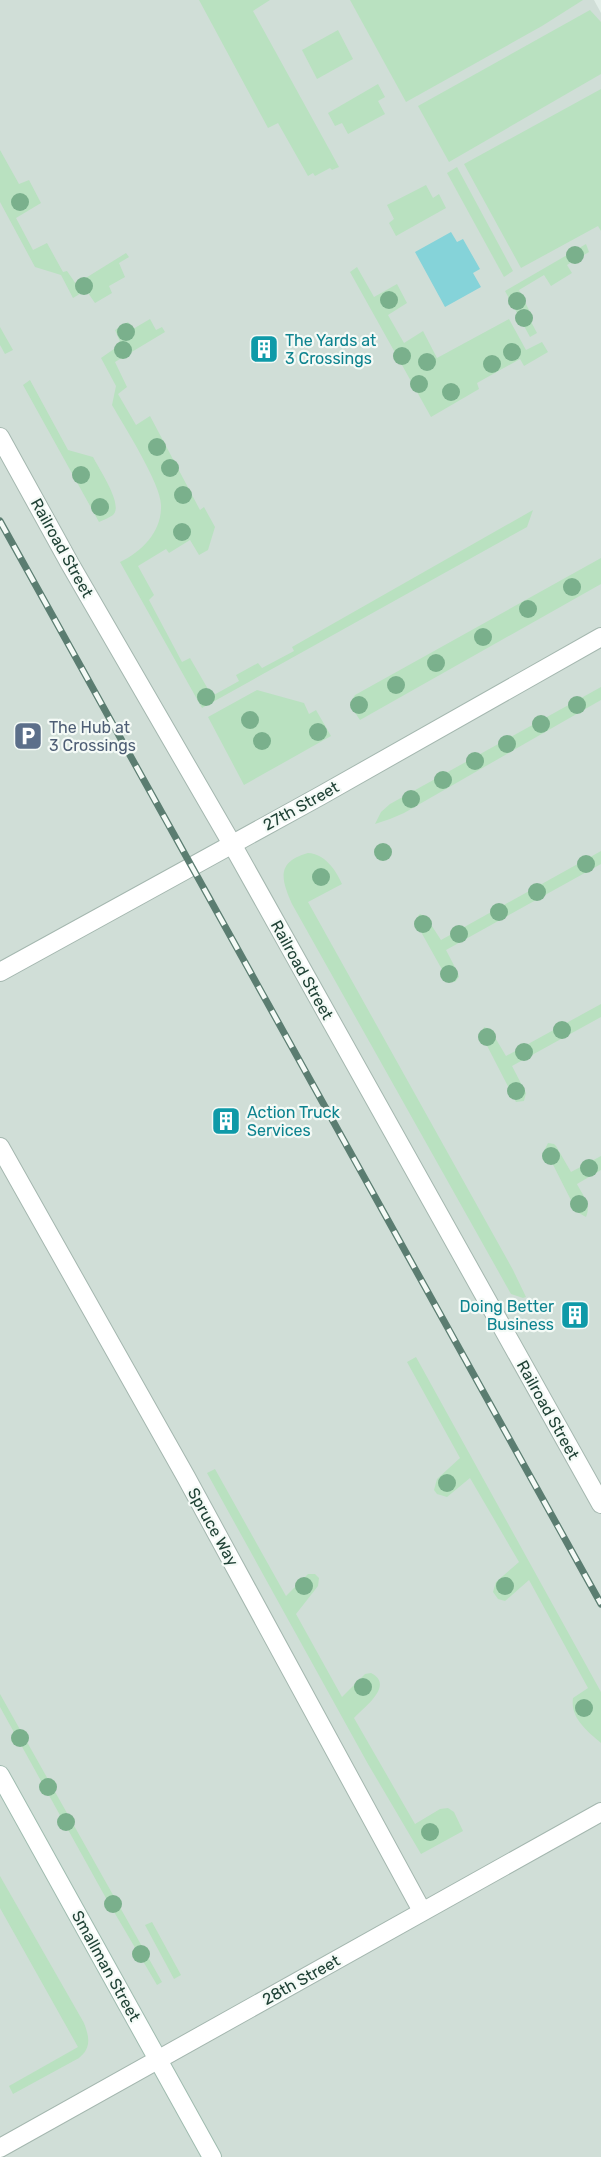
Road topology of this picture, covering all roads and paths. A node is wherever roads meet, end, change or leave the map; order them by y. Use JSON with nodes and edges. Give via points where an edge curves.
{"nodes":[{"id":1,"x":0,"y":437,"type":"edge"},
{"id":2,"x":601,"y":637,"type":"edge"},
{"id":3,"x":232,"y":844,"type":"junction"},
{"id":4,"x":0,"y":972,"type":"edge"},
{"id":5,"x":0,"y":1147,"type":"edge"},
{"id":6,"x":601,"y":1504,"type":"edge"},
{"id":7,"x":0,"y":1775,"type":"edge"},
{"id":8,"x":601,"y":1812,"type":"edge"},
{"id":9,"x":422,"y":1911,"type":"junction"},
{"id":10,"x":158,"y":2060,"type":"junction"},
{"id":11,"x":0,"y":2148,"type":"edge"},
{"id":12,"x":212,"y":2157,"type":"edge"}],
"edges":[{"from":1,"to":3,"type":"street","name":"Railroad Street"},
{"from":2,"to":3,"type":"street","name":"27th Street"},
{"from":3,"to":4,"type":"street","name":"27th Street"},
{"from":3,"to":6,"type":"street","name":"Railroad Street"},
{"from":5,"to":9,"type":"street","name":"Spruce Way","via":[[186,1477]]},
{"from":7,"to":10,"type":"street","name":"Smallman Street"},
{"from":8,"to":9,"type":"street","name":"28th Street"},
{"from":9,"to":10,"type":"street","name":"28th Street"},
{"from":10,"to":11,"type":"street","name":"28th Street"},
{"from":10,"to":12,"type":"street","name":"Smallman Street"}]}
